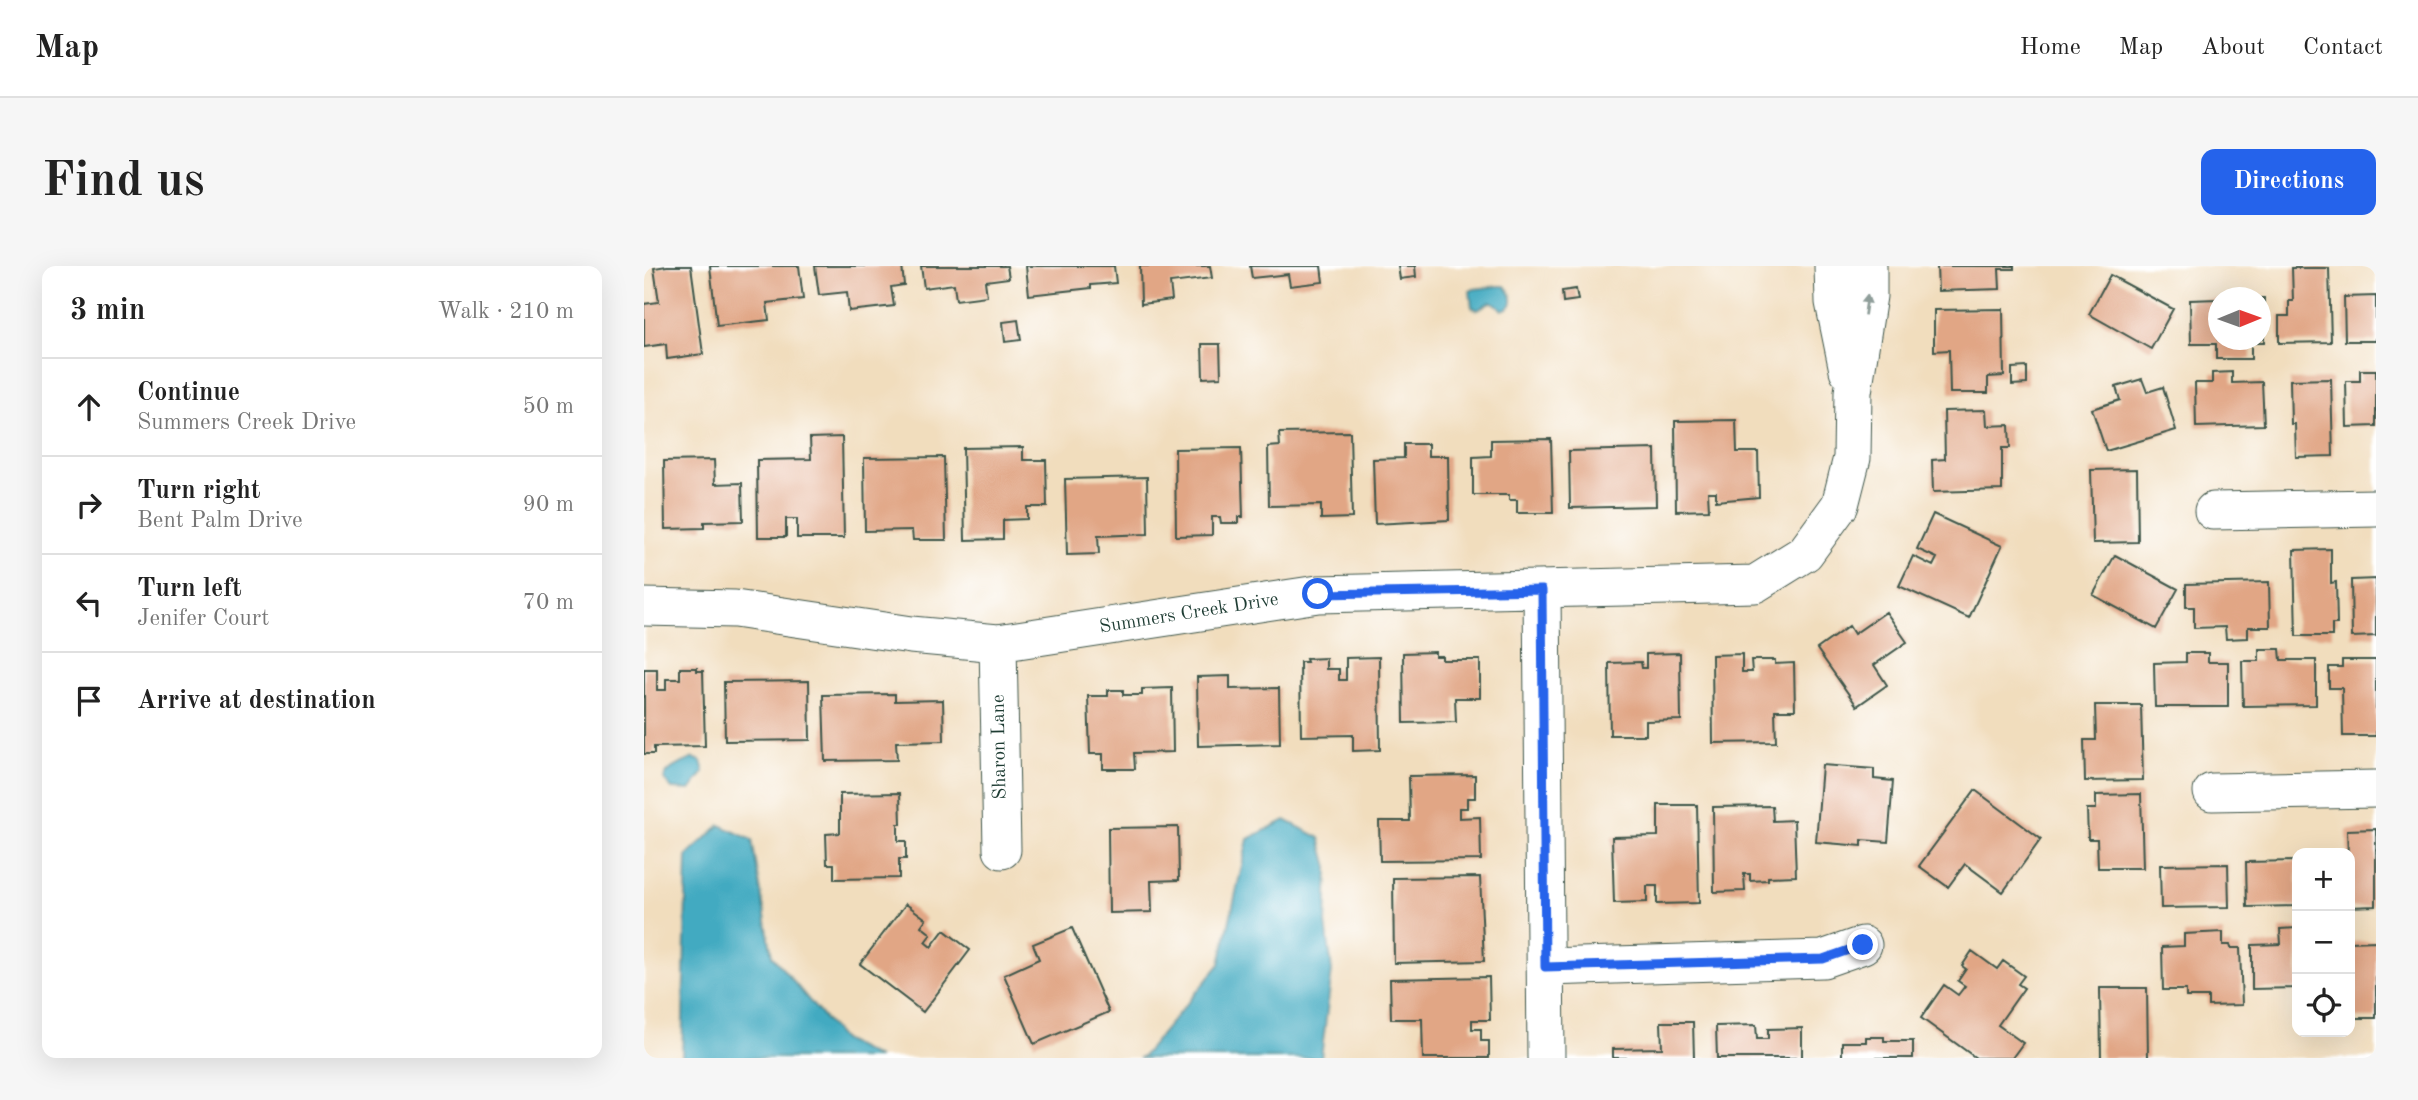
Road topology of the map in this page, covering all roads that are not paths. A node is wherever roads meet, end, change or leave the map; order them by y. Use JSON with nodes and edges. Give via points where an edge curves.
{"nodes":[{"id":1,"x":1833,"y":266,"type":"edge"},
{"id":2,"x":1868,"y":266,"type":"edge"},
{"id":3,"x":1853,"y":392,"type":"junction"},
{"id":4,"x":2376,"y":508,"type":"edge"},
{"id":5,"x":2213,"y":511,"type":"dead end"},
{"id":6,"x":1542,"y":590,"type":"junction"},
{"id":7,"x":644,"y":607,"type":"edge"},
{"id":8,"x":998,"y":643,"type":"junction"},
{"id":9,"x":2376,"y":789,"type":"edge"},
{"id":10,"x":2212,"y":792,"type":"dead end"},
{"id":11,"x":1002,"y":850,"type":"dead end"},
{"id":12,"x":1863,"y":945,"type":"dead end"},
{"id":13,"x":1545,"y":967,"type":"junction"},
{"id":14,"x":1546,"y":1058,"type":"edge"}],
"edges":[{"from":1,"to":3,"type":"street","name":"Summers Creek Drive","via":[[1834,302]]},
{"from":3,"to":2,"type":"street","name":"Summers Creek Drive","one_way":true,"via":[[1868,296]]},
{"from":3,"to":6,"type":"street","name":"Summers Creek Drive","via":[[1852,458],[1840,505],[1805,553],[1755,584]]},
{"from":4,"to":5,"type":"street"},
{"from":6,"to":8,"type":"street","name":"Summers Creek Drive","via":[[1318,594]]},
{"from":6,"to":13,"type":"street"},
{"from":7,"to":8,"type":"street","name":"Summers Creek Drive","via":[[735,609]]},
{"from":8,"to":11,"type":"street","name":"Sharon Lane"},
{"from":9,"to":10,"type":"street"},
{"from":12,"to":13,"type":"street","via":[[1823,959]]},
{"from":13,"to":14,"type":"street"}]}
